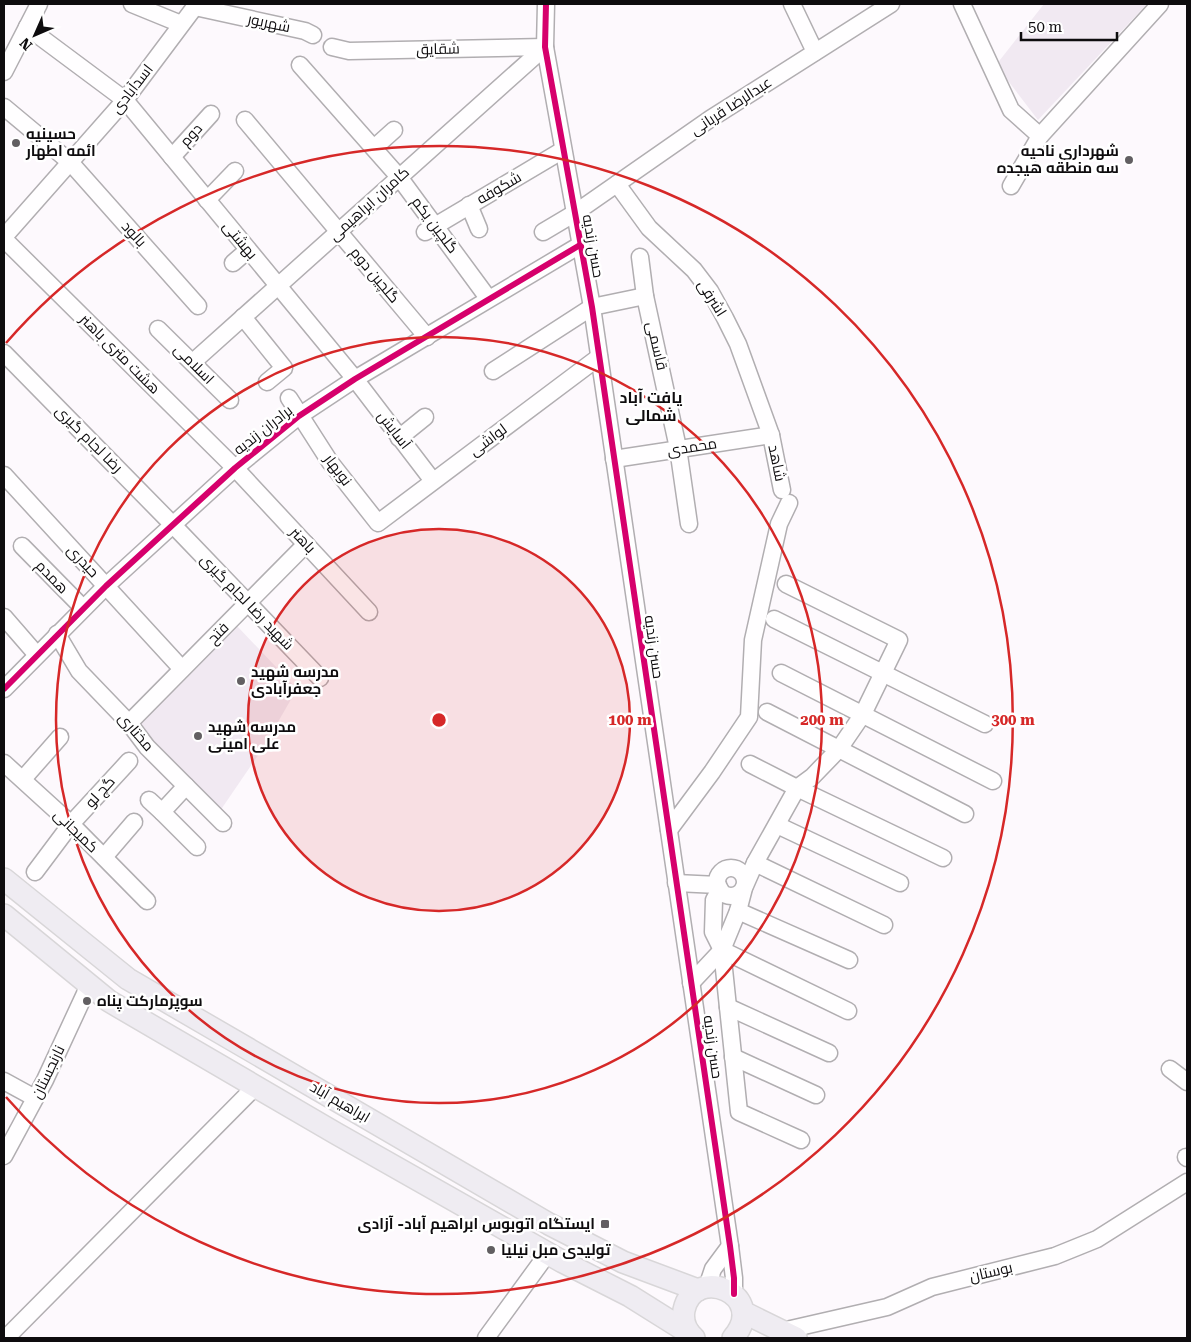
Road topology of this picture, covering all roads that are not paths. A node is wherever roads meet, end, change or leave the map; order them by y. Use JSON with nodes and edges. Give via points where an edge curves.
{"nodes":[{"id":1,"x":39,"y":4,"type":"edge"},
{"id":2,"x":132,"y":4,"type":"edge"},
{"id":3,"x":546,"y":4,"type":"edge"},
{"id":4,"x":792,"y":4,"type":"edge"},
{"id":5,"x":962,"y":4,"type":"edge"},
{"id":6,"x":1160,"y":4,"type":"edge"},
{"id":7,"x":196,"y":5,"type":"edge"},
{"id":8,"x":884,"y":5,"type":"edge"},
{"id":9,"x":181,"y":24,"type":"junction"},
{"id":10,"x":27,"y":27,"type":"junction"},
{"id":11,"x":313,"y":35,"type":"dead end"},
{"id":12,"x":332,"y":47,"type":"dead end"},
{"id":13,"x":545,"y":47,"type":"junction"},
{"id":14,"x":815,"y":52,"type":"junction"},
{"id":15,"x":300,"y":65,"type":"dead end"},
{"id":16,"x":4,"y":72,"type":"edge"},
{"id":17,"x":124,"y":100,"type":"junction"},
{"id":18,"x":4,"y":107,"type":"edge"},
{"id":19,"x":211,"y":114,"type":"dead end"},
{"id":20,"x":245,"y":120,"type":"dead end"},
{"id":21,"x":394,"y":130,"type":"dead end"},
{"id":22,"x":1040,"y":136,"type":"junction"},
{"id":23,"x":374,"y":148,"type":"junction"},
{"id":24,"x":563,"y":150,"type":"junction"},
{"id":25,"x":172,"y":157,"type":"junction"},
{"id":26,"x":70,"y":162,"type":"junction"},
{"id":27,"x":234,"y":171,"type":"dead end"},
{"id":28,"x":399,"y":177,"type":"junction"},
{"id":29,"x":617,"y":184,"type":"junction"},
{"id":30,"x":1011,"y":186,"type":"dead end"},
{"id":31,"x":207,"y":200,"type":"junction"},
{"id":32,"x":469,"y":205,"type":"junction"},
{"id":33,"x":575,"y":214,"type":"junction"},
{"id":34,"x":430,"y":228,"type":"junction"},
{"id":35,"x":479,"y":229,"type":"dead end"},
{"id":36,"x":338,"y":232,"type":"junction"},
{"id":37,"x":543,"y":232,"type":"dead end"},
{"id":38,"x":4,"y":238,"type":"edge"},
{"id":39,"x":580,"y":245,"type":"junction"},
{"id":40,"x":248,"y":250,"type":"junction"},
{"id":41,"x":640,"y":257,"type":"dead end"},
{"id":42,"x":233,"y":263,"type":"dead end"},
{"id":43,"x":278,"y":286,"type":"junction"},
{"id":44,"x":645,"y":296,"type":"junction"},
{"id":45,"x":488,"y":298,"type":"junction"},
{"id":46,"x":198,"y":306,"type":"dead end"},
{"id":47,"x":592,"y":307,"type":"junction"},
{"id":48,"x":243,"y":317,"type":"junction"},
{"id":49,"x":158,"y":329,"type":"dead end"},
{"id":50,"x":428,"y":337,"type":"junction"},
{"id":51,"x":4,"y":353,"type":"edge"},
{"id":52,"x":599,"y":357,"type":"junction"},
{"id":53,"x":193,"y":362,"type":"junction"},
{"id":54,"x":493,"y":371,"type":"dead end"},
{"id":55,"x":355,"y":379,"type":"junction"},
{"id":56,"x":267,"y":382,"type":"dead end"},
{"id":57,"x":289,"y":398,"type":"dead end"},
{"id":58,"x":230,"y":400,"type":"dead end"},
{"id":59,"x":300,"y":416,"type":"junction"},
{"id":60,"x":425,"y":417,"type":"dead end"},
{"id":61,"x":771,"y":435,"type":"junction"},
{"id":62,"x":400,"y":438,"type":"junction"},
{"id":63,"x":678,"y":448,"type":"junction"},
{"id":64,"x":614,"y":459,"type":"junction"},
{"id":65,"x":235,"y":468,"type":"junction"},
{"id":66,"x":4,"y":475,"type":"edge"},
{"id":67,"x":433,"y":481,"type":"junction"},
{"id":68,"x":378,"y":523,"type":"joint"},
{"id":69,"x":689,"y":524,"type":"dead end"},
{"id":70,"x":174,"y":526,"type":"junction"},
{"id":71,"x":306,"y":544,"type":"junction"},
{"id":72,"x":22,"y":546,"type":"dead end"},
{"id":73,"x":786,"y":584,"type":"dead end"},
{"id":74,"x":106,"y":586,"type":"junction"},
{"id":75,"x":248,"y":603,"type":"junction"},
{"id":76,"x":83,"y":608,"type":"junction"},
{"id":77,"x":370,"y":612,"type":"dead end"},
{"id":78,"x":4,"y":617,"type":"edge"},
{"id":79,"x":774,"y":619,"type":"dead end"},
{"id":80,"x":57,"y":634,"type":"junction"},
{"id":81,"x":37,"y":655,"type":"junction"},
{"id":82,"x":182,"y":669,"type":"junction"},
{"id":83,"x":781,"y":672,"type":"dead end"},
{"id":84,"x":883,"y":674,"type":"junction"},
{"id":85,"x":320,"y":678,"type":"dead end"},
{"id":86,"x":4,"y":689,"type":"edge"},
{"id":87,"x":767,"y":712,"type":"dead end"},
{"id":88,"x":863,"y":714,"type":"junction"},
{"id":89,"x":129,"y":723,"type":"junction"},
{"id":90,"x":985,"y":724,"type":"dead end"},
{"id":91,"x":60,"y":737,"type":"dead end"},
{"id":92,"x":839,"y":749,"type":"junction"},
{"id":93,"x":129,"y":761,"type":"dead end"},
{"id":94,"x":4,"y":763,"type":"edge"},
{"id":95,"x":750,"y":764,"type":"dead end"},
{"id":96,"x":23,"y":779,"type":"junction"},
{"id":97,"x":993,"y":781,"type":"dead end"},
{"id":98,"x":186,"y":786,"type":"junction"},
{"id":99,"x":796,"y":788,"type":"junction"},
{"id":100,"x":149,"y":800,"type":"dead end"},
{"id":101,"x":162,"y":812,"type":"junction"},
{"id":102,"x":965,"y":814,"type":"dead end"},
{"id":103,"x":134,"y":822,"type":"dead end"},
{"id":104,"x":223,"y":823,"type":"dead end"},
{"id":105,"x":71,"y":824,"type":"junction"},
{"id":106,"x":777,"y":825,"type":"junction"},
{"id":107,"x":669,"y":830,"type":"junction"},
{"id":108,"x":197,"y":846,"type":"dead end"},
{"id":109,"x":104,"y":857,"type":"junction"},
{"id":110,"x":943,"y":858,"type":"dead end"},
{"id":111,"x":755,"y":863,"type":"junction"},
{"id":112,"x":35,"y":872,"type":"dead end"},
{"id":113,"x":4,"y":879,"type":"edge"},
{"id":114,"x":676,"y":883,"type":"junction"},
{"id":115,"x":900,"y":884,"type":"dead end"},
{"id":116,"x":719,"y":887,"type":"junction"},
{"id":117,"x":744,"y":888,"type":"junction"},
{"id":118,"x":147,"y":900,"type":"dead end"},
{"id":119,"x":738,"y":910,"type":"junction"},
{"id":120,"x":4,"y":915,"type":"edge"},
{"id":121,"x":884,"y":925,"type":"dead end"},
{"id":122,"x":722,"y":950,"type":"junction"},
{"id":123,"x":849,"y":960,"type":"dead end"},
{"id":124,"x":691,"y":983,"type":"junction"},
{"id":125,"x":89,"y":985,"type":"junction"},
{"id":126,"x":728,"y":1007,"type":"junction"},
{"id":127,"x":848,"y":1011,"type":"dead end"},
{"id":128,"x":829,"y":1053,"type":"dead end"},
{"id":129,"x":733,"y":1057,"type":"junction"},
{"id":130,"x":1170,"y":1070,"type":"dead end"},
{"id":131,"x":4,"y":1081,"type":"edge"},
{"id":132,"x":1187,"y":1082,"type":"edge"},
{"id":133,"x":255,"y":1087,"type":"junction"},
{"id":134,"x":816,"y":1095,"type":"dead end"},
{"id":135,"x":35,"y":1098,"type":"junction"},
{"id":136,"x":801,"y":1140,"type":"dead end"},
{"id":137,"x":4,"y":1156,"type":"edge"},
{"id":138,"x":1187,"y":1182,"type":"edge"},
{"id":139,"x":730,"y":1246,"type":"junction"},
{"id":140,"x":548,"y":1253,"type":"junction"},
{"id":141,"x":702,"y":1289,"type":"junction"},
{"id":142,"x":738,"y":1303,"type":"junction"},
{"id":143,"x":789,"y":1335,"type":"edge"},
{"id":144,"x":691,"y":1336,"type":"edge"},
{"id":145,"x":4,"y":1337,"type":"edge"},
{"id":146,"x":486,"y":1338,"type":"edge"},
{"id":147,"x":733,"y":1338,"type":"edge"}],
"edges":[{"from":1,"to":10,"type":"street"},
{"from":2,"to":9,"type":"street"},
{"from":3,"to":13,"type":"street","name":"حسن زندیه"},
{"from":4,"to":14,"type":"street"},
{"from":5,"to":22,"type":"street","via":[[1011,110]]},
{"from":6,"to":22,"type":"street"},
{"from":7,"to":9,"type":"street","name":"اسدآبادی"},
{"from":7,"to":11,"type":"street","name":"شهریور"},
{"from":8,"to":14,"type":"street","name":"عبدالرضا قربانی"},
{"from":9,"to":17,"type":"street","name":"اسدآبادی"},
{"from":10,"to":16,"type":"street"},
{"from":10,"to":17,"type":"street","name":"بهشتی"},
{"from":12,"to":13,"type":"street","name":"شقایق","via":[[349,51]]},
{"from":13,"to":24,"type":"street","name":"حسن زندیه"},
{"from":13,"to":28,"type":"street","name":"کامران ابراهیمی"},
{"from":14,"to":29,"type":"street","name":"عبدالرضا قربانی"},
{"from":15,"to":23,"type":"street","name":"گلچین یکم"},
{"from":17,"to":25,"type":"street","name":"بهشتی"},
{"from":17,"to":26,"type":"street","name":"اسدآبادی"},
{"from":18,"to":26,"type":"street","name":"بالود"},
{"from":19,"to":25,"type":"street","name":"دوم"},
{"from":20,"to":36,"type":"street","name":"گلچین دوم"},
{"from":21,"to":23,"type":"street"},
{"from":22,"to":30,"type":"street"},
{"from":23,"to":28,"type":"street","name":"گلچین یکم"},
{"from":24,"to":32,"type":"street","name":"شکوفه"},
{"from":24,"to":33,"type":"street","name":"حسن زندیه"},
{"from":25,"to":31,"type":"street","name":"بهشتی"},
{"from":26,"to":38,"type":"street","name":"اسدآبادی"},
{"from":26,"to":46,"type":"street","name":"بالود"},
{"from":27,"to":31,"type":"street"},
{"from":28,"to":34,"type":"street","name":"گلچین یکم"},
{"from":28,"to":36,"type":"street","name":"کامران ابراهیمی"},
{"from":29,"to":33,"type":"street","name":"عبدالرضا قربانی"},
{"from":29,"to":61,"type":"street","name":"اشرفی","via":[[649,228],[694,270],[710,291],[738,344]]},
{"from":31,"to":40,"type":"street","name":"بهشتی"},
{"from":32,"to":34,"type":"street","name":"شکوفه"},
{"from":32,"to":35,"type":"street"},
{"from":33,"to":37,"type":"street","name":"عبدالرضا قربانی"},
{"from":33,"to":39,"type":"street","name":"حسن زندیه"},
{"from":34,"to":45,"type":"street","name":"گلچین یکم"},
{"from":36,"to":43,"type":"street","name":"کامران ابراهیمی"},
{"from":36,"to":50,"type":"street","name":"گلچین دوم"},
{"from":38,"to":65,"type":"street","name":"هشت متری باهنر"},
{"from":39,"to":45,"type":"street","name":"برادران زندیه"},
{"from":39,"to":47,"type":"street","name":"حسن زندیه"},
{"from":40,"to":42,"type":"street"},
{"from":40,"to":43,"type":"street","name":"بهشتی"},
{"from":41,"to":44,"type":"street","name":"قاسمی"},
{"from":43,"to":48,"type":"street","name":"کامران ابراهیمی"},
{"from":43,"to":55,"type":"street","name":"بهشتی"},
{"from":44,"to":47,"type":"street"},
{"from":44,"to":63,"type":"street","name":"قاسمی"},
{"from":45,"to":50,"type":"street","name":"برادران زندیه"},
{"from":47,"to":52,"type":"street","name":"حسن زندیه"},
{"from":47,"to":54,"type":"street"},
{"from":48,"to":53,"type":"street","name":"کامران ابراهیمی"},
{"from":48,"to":56,"type":"street","via":[[284,368]]},
{"from":49,"to":53,"type":"street","name":"اسلامی"},
{"from":50,"to":55,"type":"street","name":"برادران زندیه"},
{"from":51,"to":70,"type":"street","name":"رضا لجام گیری"},
{"from":52,"to":64,"type":"street","name":"حسن زندیه"},
{"from":52,"to":67,"type":"street","name":"لواشی"},
{"from":53,"to":58,"type":"street","name":"اسلامی"},
{"from":55,"to":59,"type":"street","name":"برادران زندیه"},
{"from":55,"to":62,"type":"street","name":"آسایش"},
{"from":57,"to":59,"type":"street"},
{"from":59,"to":65,"type":"street","name":"برادران زندیه"},
{"from":59,"to":68,"type":"street","name":"نوبهار","via":[[330,462]]},
{"from":60,"to":62,"type":"street"},
{"from":61,"to":63,"type":"street","name":"محمدی"},
{"from":61,"to":107,"type":"street","name":"شاهد","via":[[786,497],[753,640],[749,717]]},
{"from":62,"to":67,"type":"street","name":"آسایش"},
{"from":63,"to":64,"type":"street","name":"محمدی"},
{"from":63,"to":69,"type":"street","name":"قاسمی"},
{"from":64,"to":107,"type":"street","name":"حسن زندیه"},
{"from":65,"to":70,"type":"street","name":"برادران زندیه"},
{"from":65,"to":71,"type":"street","name":"باهنر"},
{"from":66,"to":74,"type":"street","name":"حیدری"},
{"from":67,"to":68,"type":"street","name":"لواشی"},
{"from":70,"to":74,"type":"street","name":"برادران زندیه"},
{"from":70,"to":75,"type":"street","name":"شهید رضا لجام گیری"},
{"from":71,"to":75,"type":"street","name":"فتح"},
{"from":71,"to":77,"type":"street","name":"باهنر"},
{"from":72,"to":76,"type":"street","name":"همدم"},
{"from":73,"to":84,"type":"street","via":[[899,640]]},
{"from":74,"to":76,"type":"street","name":"برادران زندیه"},
{"from":74,"to":82,"type":"street","name":"حیدری"},
{"from":75,"to":82,"type":"street","name":"فتح"},
{"from":75,"to":85,"type":"street","name":"شهید رضا لجام گیری"},
{"from":76,"to":80,"type":"street","name":"برادران زندیه"},
{"from":78,"to":81,"type":"street"},
{"from":79,"to":84,"type":"street"},
{"from":80,"to":81,"type":"street","name":"برادران زندیه"},
{"from":80,"to":89,"type":"street","name":"مختاری","via":[[79,671]]},
{"from":81,"to":86,"type":"street","name":"برادران زندیه"},
{"from":82,"to":89,"type":"street","name":"فتح"},
{"from":83,"to":88,"type":"street"},
{"from":84,"to":88,"type":"street"},
{"from":84,"to":90,"type":"street"},
{"from":87,"to":92,"type":"street"},
{"from":88,"to":92,"type":"street"},
{"from":88,"to":97,"type":"street"},
{"from":89,"to":98,"type":"street","name":"مختاری","via":[[147,747]]},
{"from":91,"to":96,"type":"street"},
{"from":92,"to":99,"type":"street","via":[[812,777]]},
{"from":92,"to":102,"type":"street"},
{"from":93,"to":105,"type":"street","name":"گچ لو"},
{"from":94,"to":96,"type":"street","name":"کمیجانی"},
{"from":95,"to":99,"type":"street"},
{"from":96,"to":105,"type":"street","name":"کمیجانی"},
{"from":98,"to":101,"type":"street"},
{"from":98,"to":104,"type":"street","name":"مختاری"},
{"from":99,"to":106,"type":"street"},
{"from":99,"to":110,"type":"street"},
{"from":100,"to":101,"type":"street"},
{"from":101,"to":108,"type":"street"},
{"from":103,"to":109,"type":"street"},
{"from":105,"to":109,"type":"street","name":"کمیجانی"},
{"from":105,"to":112,"type":"street","name":"گچ لو"},
{"from":106,"to":111,"type":"street"},
{"from":106,"to":115,"type":"street"},
{"from":107,"to":114,"type":"street","name":"حسن زندیه"},
{"from":109,"to":118,"type":"street","name":"کمیجانی"},
{"from":111,"to":117,"type":"street"},
{"from":111,"to":121,"type":"street"},
{"from":113,"to":141,"type":"main road","name":"ابراهیم آباد","via":[[128,979],[549,1224],[623,1262]]},
{"from":114,"to":116,"type":"street"},
{"from":114,"to":124,"type":"street","name":"حسن زندیه"},
{"from":116,"to":117,"type":"street","via":[[730,896]]},
{"from":116,"to":117,"type":"street","via":[[719,876],[731,868],[743,875]]},
{"from":116,"to":122,"type":"street","via":[[714,900],[713,932]]},
{"from":117,"to":119,"type":"street"},
{"from":119,"to":122,"type":"street"},
{"from":119,"to":123,"type":"street"},
{"from":120,"to":125,"type":"main road","name":"ابراهیم آباد"},
{"from":122,"to":124,"type":"street"},
{"from":122,"to":126,"type":"street"},
{"from":122,"to":127,"type":"street"},
{"from":124,"to":139,"type":"street","name":"حسن زندیه"},
{"from":125,"to":133,"type":"main road","name":"ابراهیم آباد","via":[[109,1001]]},
{"from":125,"to":135,"type":"street","name":"نارنجستان"},
{"from":126,"to":128,"type":"street"},
{"from":126,"to":129,"type":"street"},
{"from":129,"to":134,"type":"street"},
{"from":129,"to":136,"type":"street","via":[[739,1112]]},
{"from":130,"to":132,"type":"street"},
{"from":131,"to":135,"type":"street"},
{"from":133,"to":140,"type":"main road","name":"ابراهیم آباد"},
{"from":133,"to":145,"type":"street"},
{"from":135,"to":137,"type":"street","name":"نارنجستان"},
{"from":138,"to":143,"type":"street","name":"بوستان","via":[[1097,1238],[1055,1256],[932,1287],[887,1307]]},
{"from":139,"to":141,"type":"street"},
{"from":139,"to":142,"type":"street","name":"حسن زندیه"},
{"from":140,"to":144,"type":"main road","name":"ابراهیم آباد","via":[[630,1296]]},
{"from":140,"to":146,"type":"street"},
{"from":141,"to":142,"type":"main road","name":"ابراهیم آباد","via":[[716,1286],[726,1289]]},
{"from":141,"to":144,"type":"main road","via":[[685,1305],[684,1324]]},
{"from":142,"to":143,"type":"main road","name":"ابراهیم آباد"},
{"from":142,"to":147,"type":"main road","via":[[741,1326]]}]}
